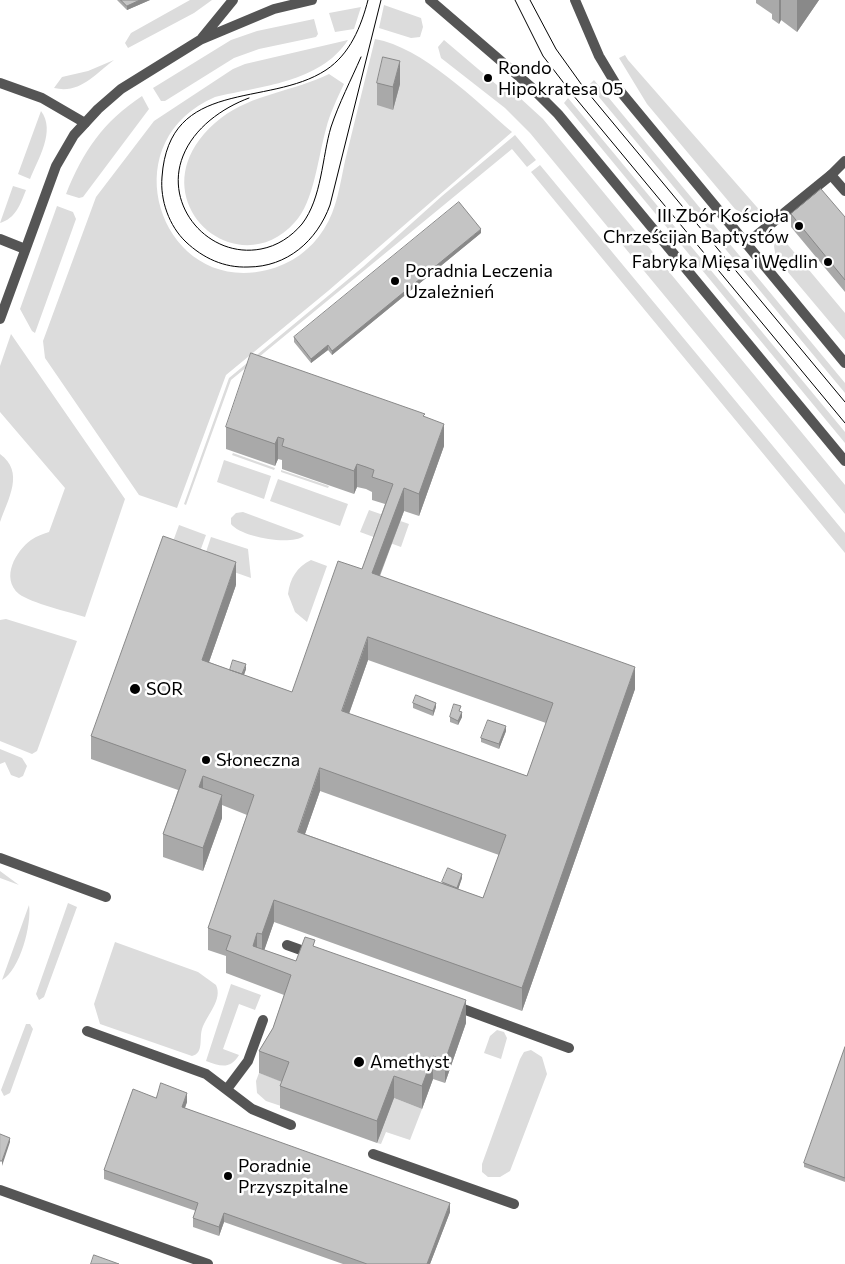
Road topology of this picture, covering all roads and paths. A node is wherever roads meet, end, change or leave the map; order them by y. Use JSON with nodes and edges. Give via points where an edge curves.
{"nodes":[{"id":1,"x":233,"y":0,"type":"edge"},
{"id":2,"x":312,"y":0,"type":"edge"},
{"id":3,"x":430,"y":0,"type":"edge"},
{"id":4,"x":575,"y":0,"type":"edge"},
{"id":5,"x":200,"y":40,"type":"junction"},
{"id":6,"x":0,"y":83,"type":"edge"},
{"id":7,"x":85,"y":123,"type":"junction"},
{"id":8,"x":845,"y":161,"type":"edge"},
{"id":9,"x":831,"y":175,"type":"junction"},
{"id":10,"x":845,"y":192,"type":"edge"},
{"id":11,"x":0,"y":239,"type":"edge"},
{"id":12,"x":746,"y":244,"type":"junction"},
{"id":13,"x":25,"y":249,"type":"junction"},
{"id":14,"x":0,"y":319,"type":"edge"},
{"id":15,"x":845,"y":363,"type":"edge"},
{"id":16,"x":845,"y":461,"type":"edge"},
{"id":17,"x":0,"y":858,"type":"edge"},
{"id":18,"x":106,"y":897,"type":"dead end"},
{"id":19,"x":287,"y":946,"type":"dead end"},
{"id":20,"x":325,"y":959,"type":"edge"},
{"id":21,"x":446,"y":1003,"type":"edge"},
{"id":22,"x":263,"y":1020,"type":"dead end"},
{"id":23,"x":87,"y":1031,"type":"dead end"},
{"id":24,"x":569,"y":1048,"type":"dead end"},
{"id":25,"x":227,"y":1089,"type":"junction"},
{"id":26,"x":291,"y":1125,"type":"dead end"},
{"id":27,"x":373,"y":1154,"type":"dead end"},
{"id":28,"x":0,"y":1190,"type":"edge"},
{"id":29,"x":514,"y":1204,"type":"dead end"},
{"id":30,"x":208,"y":1264,"type":"edge"}],
"edges":[{"from":1,"to":5,"type":"street"},
{"from":2,"to":5,"type":"street","via":[[274,9]]},
{"from":3,"to":16,"type":"street","via":[[558,114]]},
{"from":4,"to":12,"type":"street","via":[[599,56],[620,91]]},
{"from":5,"to":7,"type":"street","via":[[121,89]]},
{"from":6,"to":7,"type":"street","via":[[42,98]]},
{"from":7,"to":13,"type":"street","via":[[56,166]]},
{"from":8,"to":9,"type":"street"},
{"from":9,"to":10,"type":"street"},
{"from":9,"to":12,"type":"street"},
{"from":11,"to":13,"type":"street"},
{"from":12,"to":15,"type":"street"},
{"from":13,"to":14,"type":"street"},
{"from":17,"to":18,"type":"street"},
{"from":19,"to":20,"type":"street"},
{"from":21,"to":24,"type":"street"},
{"from":22,"to":25,"type":"street","via":[[248,1061]]},
{"from":23,"to":25,"type":"street","via":[[206,1074]]},
{"from":25,"to":26,"type":"street","via":[[252,1109]]},
{"from":27,"to":29,"type":"street"},
{"from":28,"to":30,"type":"street"}]}
